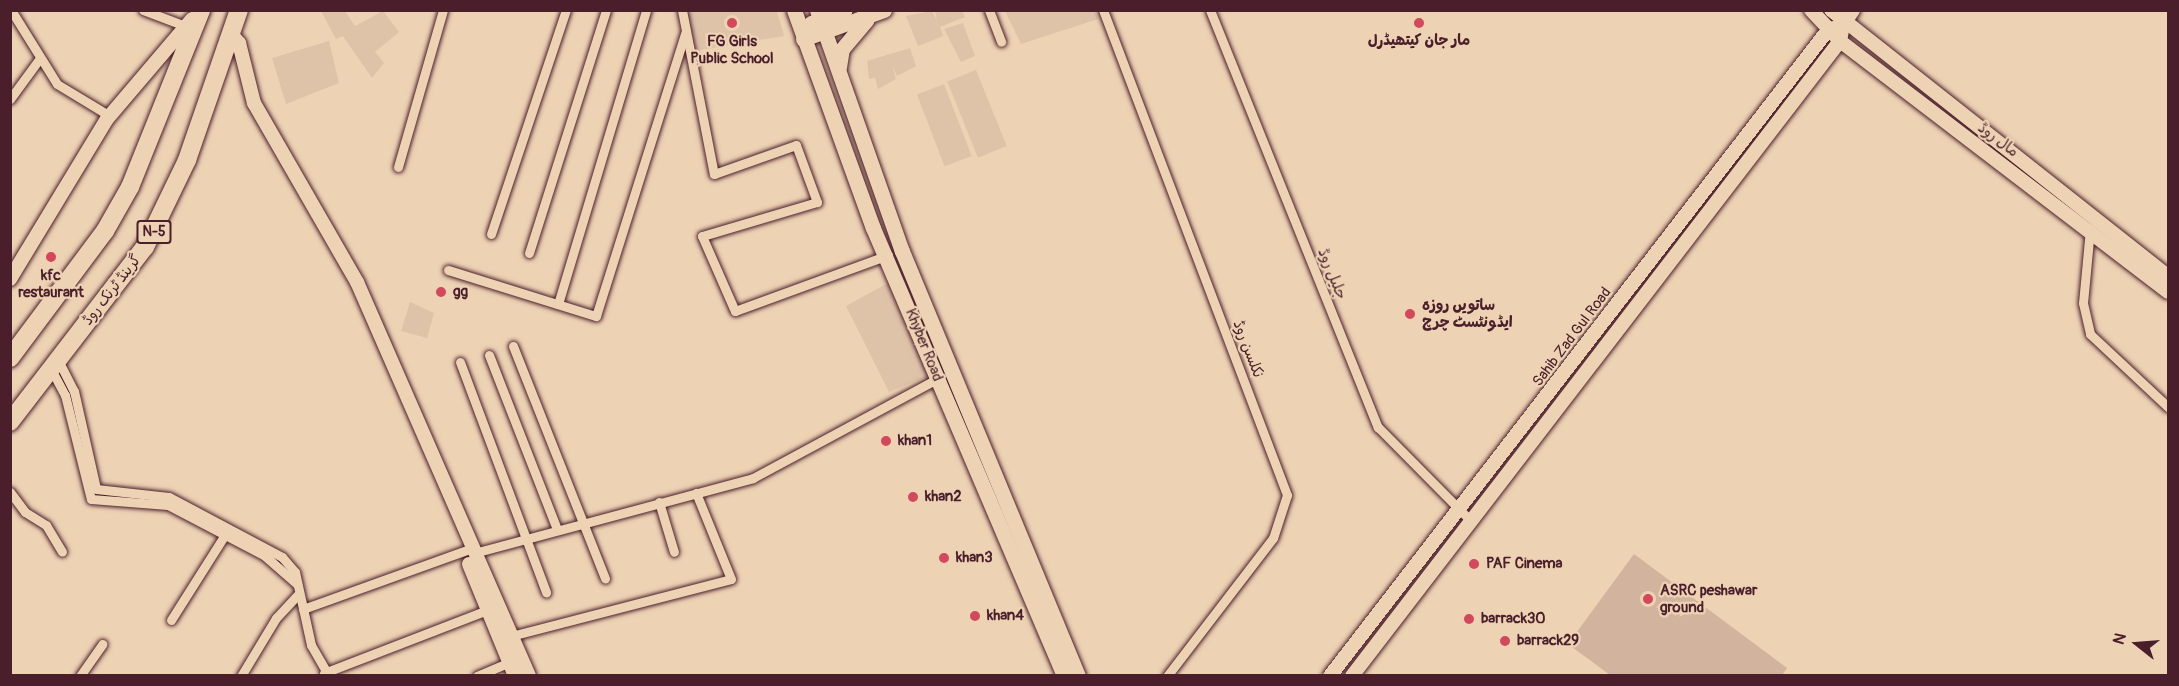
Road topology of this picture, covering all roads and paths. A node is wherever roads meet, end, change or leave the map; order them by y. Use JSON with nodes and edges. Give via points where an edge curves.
{"nodes":[{"id":1,"x":11,"y":10,"type":"edge"},
{"id":2,"x":143,"y":10,"type":"edge"},
{"id":3,"x":196,"y":10,"type":"edge"},
{"id":4,"x":201,"y":10,"type":"edge"},
{"id":5,"x":239,"y":10,"type":"edge"},
{"id":6,"x":443,"y":10,"type":"edge"},
{"id":7,"x":566,"y":10,"type":"edge"},
{"id":8,"x":606,"y":10,"type":"edge"},
{"id":9,"x":646,"y":10,"type":"edge"},
{"id":10,"x":682,"y":10,"type":"edge"},
{"id":11,"x":794,"y":10,"type":"edge"},
{"id":12,"x":845,"y":10,"type":"edge"},
{"id":13,"x":989,"y":10,"type":"edge"},
{"id":14,"x":1103,"y":10,"type":"edge"},
{"id":15,"x":1210,"y":10,"type":"edge"},
{"id":16,"x":1811,"y":10,"type":"edge"},
{"id":17,"x":1831,"y":10,"type":"edge"},
{"id":18,"x":1853,"y":10,"type":"edge"},
{"id":19,"x":879,"y":13,"type":"edge"},
{"id":20,"x":821,"y":21,"type":"edge"},
{"id":21,"x":1843,"y":25,"type":"junction"},
{"id":22,"x":188,"y":27,"type":"junction"},
{"id":23,"x":686,"y":30,"type":"junction"},
{"id":24,"x":1828,"y":30,"type":"junction"},
{"id":25,"x":801,"y":33,"type":"junction"},
{"id":26,"x":232,"y":35,"type":"junction"},
{"id":27,"x":1840,"y":41,"type":"junction"},
{"id":28,"x":1001,"y":42,"type":"dead end"},
{"id":29,"x":40,"y":58,"type":"junction"},
{"id":30,"x":838,"y":67,"type":"junction"},
{"id":31,"x":10,"y":99,"type":"edge"},
{"id":32,"x":110,"y":116,"type":"junction"},
{"id":33,"x":398,"y":168,"type":"dead end"},
{"id":34,"x":2092,"y":217,"type":"junction"},
{"id":35,"x":2090,"y":232,"type":"junction"},
{"id":36,"x":491,"y":234,"type":"dead end"},
{"id":37,"x":529,"y":253,"type":"dead end"},
{"id":38,"x":888,"y":255,"type":"junction"},
{"id":39,"x":448,"y":270,"type":"dead end"},
{"id":40,"x":2169,"y":276,"type":"edge"},
{"id":41,"x":10,"y":279,"type":"edge"},
{"id":42,"x":2169,"y":292,"type":"edge"},
{"id":43,"x":558,"y":304,"type":"junction"},
{"id":44,"x":513,"y":346,"type":"dead end"},
{"id":45,"x":489,"y":355,"type":"dead end"},
{"id":46,"x":10,"y":358,"type":"edge"},
{"id":47,"x":460,"y":362,"type":"dead end"},
{"id":48,"x":54,"y":364,"type":"junction"},
{"id":49,"x":937,"y":379,"type":"junction"},
{"id":50,"x":2169,"y":407,"type":"edge"},
{"id":51,"x":10,"y":422,"type":"edge"},
{"id":52,"x":10,"y":492,"type":"edge"},
{"id":53,"x":696,"y":493,"type":"junction"},
{"id":54,"x":659,"y":502,"type":"junction"},
{"id":55,"x":1465,"y":515,"type":"junction"},
{"id":56,"x":587,"y":521,"type":"junction"},
{"id":57,"x":557,"y":529,"type":"junction"},
{"id":58,"x":227,"y":532,"type":"junction"},
{"id":59,"x":526,"y":538,"type":"junction"},
{"id":60,"x":470,"y":548,"type":"junction"},
{"id":61,"x":62,"y":552,"type":"dead end"},
{"id":62,"x":674,"y":552,"type":"dead end"},
{"id":63,"x":606,"y":578,"type":"dead end"},
{"id":64,"x":299,"y":590,"type":"junction"},
{"id":65,"x":546,"y":592,"type":"dead end"},
{"id":66,"x":303,"y":609,"type":"junction"},
{"id":67,"x":487,"y":610,"type":"junction"},
{"id":68,"x":171,"y":620,"type":"dead end"},
{"id":69,"x":511,"y":636,"type":"junction"},
{"id":70,"x":102,"y":644,"type":"dead end"},
{"id":71,"x":510,"y":662,"type":"junction"},
{"id":72,"x":326,"y":674,"type":"edge"},
{"id":73,"x":80,"y":675,"type":"edge"},
{"id":74,"x":240,"y":675,"type":"edge"},
{"id":75,"x":477,"y":675,"type":"edge"},
{"id":76,"x":515,"y":675,"type":"edge"},
{"id":77,"x":529,"y":675,"type":"edge"},
{"id":78,"x":1064,"y":675,"type":"edge"},
{"id":79,"x":1078,"y":675,"type":"edge"},
{"id":80,"x":1167,"y":675,"type":"edge"},
{"id":81,"x":1330,"y":675,"type":"edge"},
{"id":82,"x":1352,"y":675,"type":"edge"}],
"edges":[{"from":1,"to":29,"type":"street"},
{"from":2,"to":22,"type":"street"},
{"from":3,"to":22,"type":"street"},
{"from":4,"to":46,"type":"highway","number":"N-5","via":[[130,187],[105,231]]},
{"from":5,"to":26,"type":"highway","name":"گرینڈ ٹرنک روڈ","number":"N-5"},
{"from":6,"to":33,"type":"street"},
{"from":7,"to":36,"type":"street"},
{"from":8,"to":37,"type":"street"},
{"from":9,"to":43,"type":"street"},
{"from":10,"to":23,"type":"street"},
{"from":11,"to":25,"type":"main road","name":"Khyber Road"},
{"from":12,"to":20,"type":"main road"},
{"from":13,"to":28,"type":"street"},
{"from":14,"to":80,"type":"street","name":"نکلسن روڈ","via":[[1287,495],[1273,538]]},
{"from":15,"to":55,"type":"street","name":"جلیل روڈ","via":[[1378,427]]},
{"from":16,"to":24,"type":"street","name":"مال روڈ"},
{"from":17,"to":21,"type":"street","name":"مال روڈ"},
{"from":18,"to":21,"type":"street","name":"Sahib Zad Gul Road"},
{"from":19,"to":20,"type":"main road"},
{"from":19,"to":30,"type":"main road","via":[[857,27]]},
{"from":20,"to":25,"type":"main road"},
{"from":20,"to":30,"type":"main road","name":"Khyber Road"},
{"from":21,"to":24,"type":"street"},
{"from":21,"to":27,"type":"street","name":"Sahib Zad Gul Road"},
{"from":21,"to":34,"type":"street","name":"مال روڈ"},
{"from":22,"to":32,"type":"street"},
{"from":23,"to":38,"type":"street","via":[[714,174],[796,145],[817,202],[702,236],[735,311]]},
{"from":23,"to":43,"type":"street","via":[[596,316]]},
{"from":24,"to":27,"type":"street","name":"مال روڈ"},
{"from":24,"to":55,"type":"street","name":"Sahib Zad Gul Road"},
{"from":25,"to":38,"type":"main road","name":"Khyber Road","via":[[873,228]]},
{"from":26,"to":48,"type":"highway","name":"گرینڈ ٹرنک روڈ","number":"N-5","via":[[159,223]]},
{"from":26,"to":60,"type":"street","via":[[239,43],[254,103],[357,282]]},
{"from":27,"to":35,"type":"street","name":"مال روڈ"},
{"from":27,"to":55,"type":"street","name":"Sahib Zad Gul Road"},
{"from":29,"to":31,"type":"street"},
{"from":29,"to":32,"type":"street","via":[[57,84]]},
{"from":30,"to":79,"type":"main road","name":"Khyber Road","via":[[906,261]]},
{"from":32,"to":41,"type":"street"},
{"from":34,"to":35,"type":"street"},
{"from":34,"to":40,"type":"street","name":"مال روڈ"},
{"from":35,"to":42,"type":"street","name":"مال روڈ"},
{"from":35,"to":50,"type":"street","via":[[2083,303],[2090,334]]},
{"from":38,"to":49,"type":"main road","name":"Khyber Road"},
{"from":39,"to":43,"type":"street"},
{"from":44,"to":56,"type":"street"},
{"from":45,"to":57,"type":"street"},
{"from":47,"to":59,"type":"street"},
{"from":48,"to":51,"type":"highway","name":"گرینڈ ٹرنک روڈ","number":"N-5"},
{"from":48,"to":58,"type":"street","via":[[74,391],[96,489],[169,496]]},
{"from":49,"to":53,"type":"street","via":[[753,478]]},
{"from":49,"to":78,"type":"main road","name":"Khyber Road"},
{"from":52,"to":61,"type":"street","via":[[25,513],[46,525]]},
{"from":53,"to":54,"type":"street"},
{"from":53,"to":69,"type":"street","via":[[731,579]]},
{"from":54,"to":56,"type":"street"},
{"from":54,"to":62,"type":"street"},
{"from":55,"to":81,"type":"street","name":"Sahib Zad Gul Road"},
{"from":55,"to":82,"type":"street","name":"Sahib Zad Gul Road"},
{"from":56,"to":57,"type":"street"},
{"from":56,"to":63,"type":"street"},
{"from":57,"to":59,"type":"street"},
{"from":58,"to":64,"type":"street","via":[[282,556],[296,572]]},
{"from":58,"to":68,"type":"street"},
{"from":59,"to":60,"type":"street"},
{"from":59,"to":65,"type":"street"},
{"from":60,"to":66,"type":"street"},
{"from":60,"to":67,"type":"street"},
{"from":60,"to":69,"type":"street"},
{"from":64,"to":66,"type":"street"},
{"from":64,"to":74,"type":"street"},
{"from":66,"to":72,"type":"street","via":[[311,645]]},
{"from":67,"to":71,"type":"street"},
{"from":67,"to":72,"type":"street"},
{"from":69,"to":77,"type":"street"},
{"from":70,"to":73,"type":"street"},
{"from":71,"to":75,"type":"street"},
{"from":71,"to":76,"type":"street"}]}
